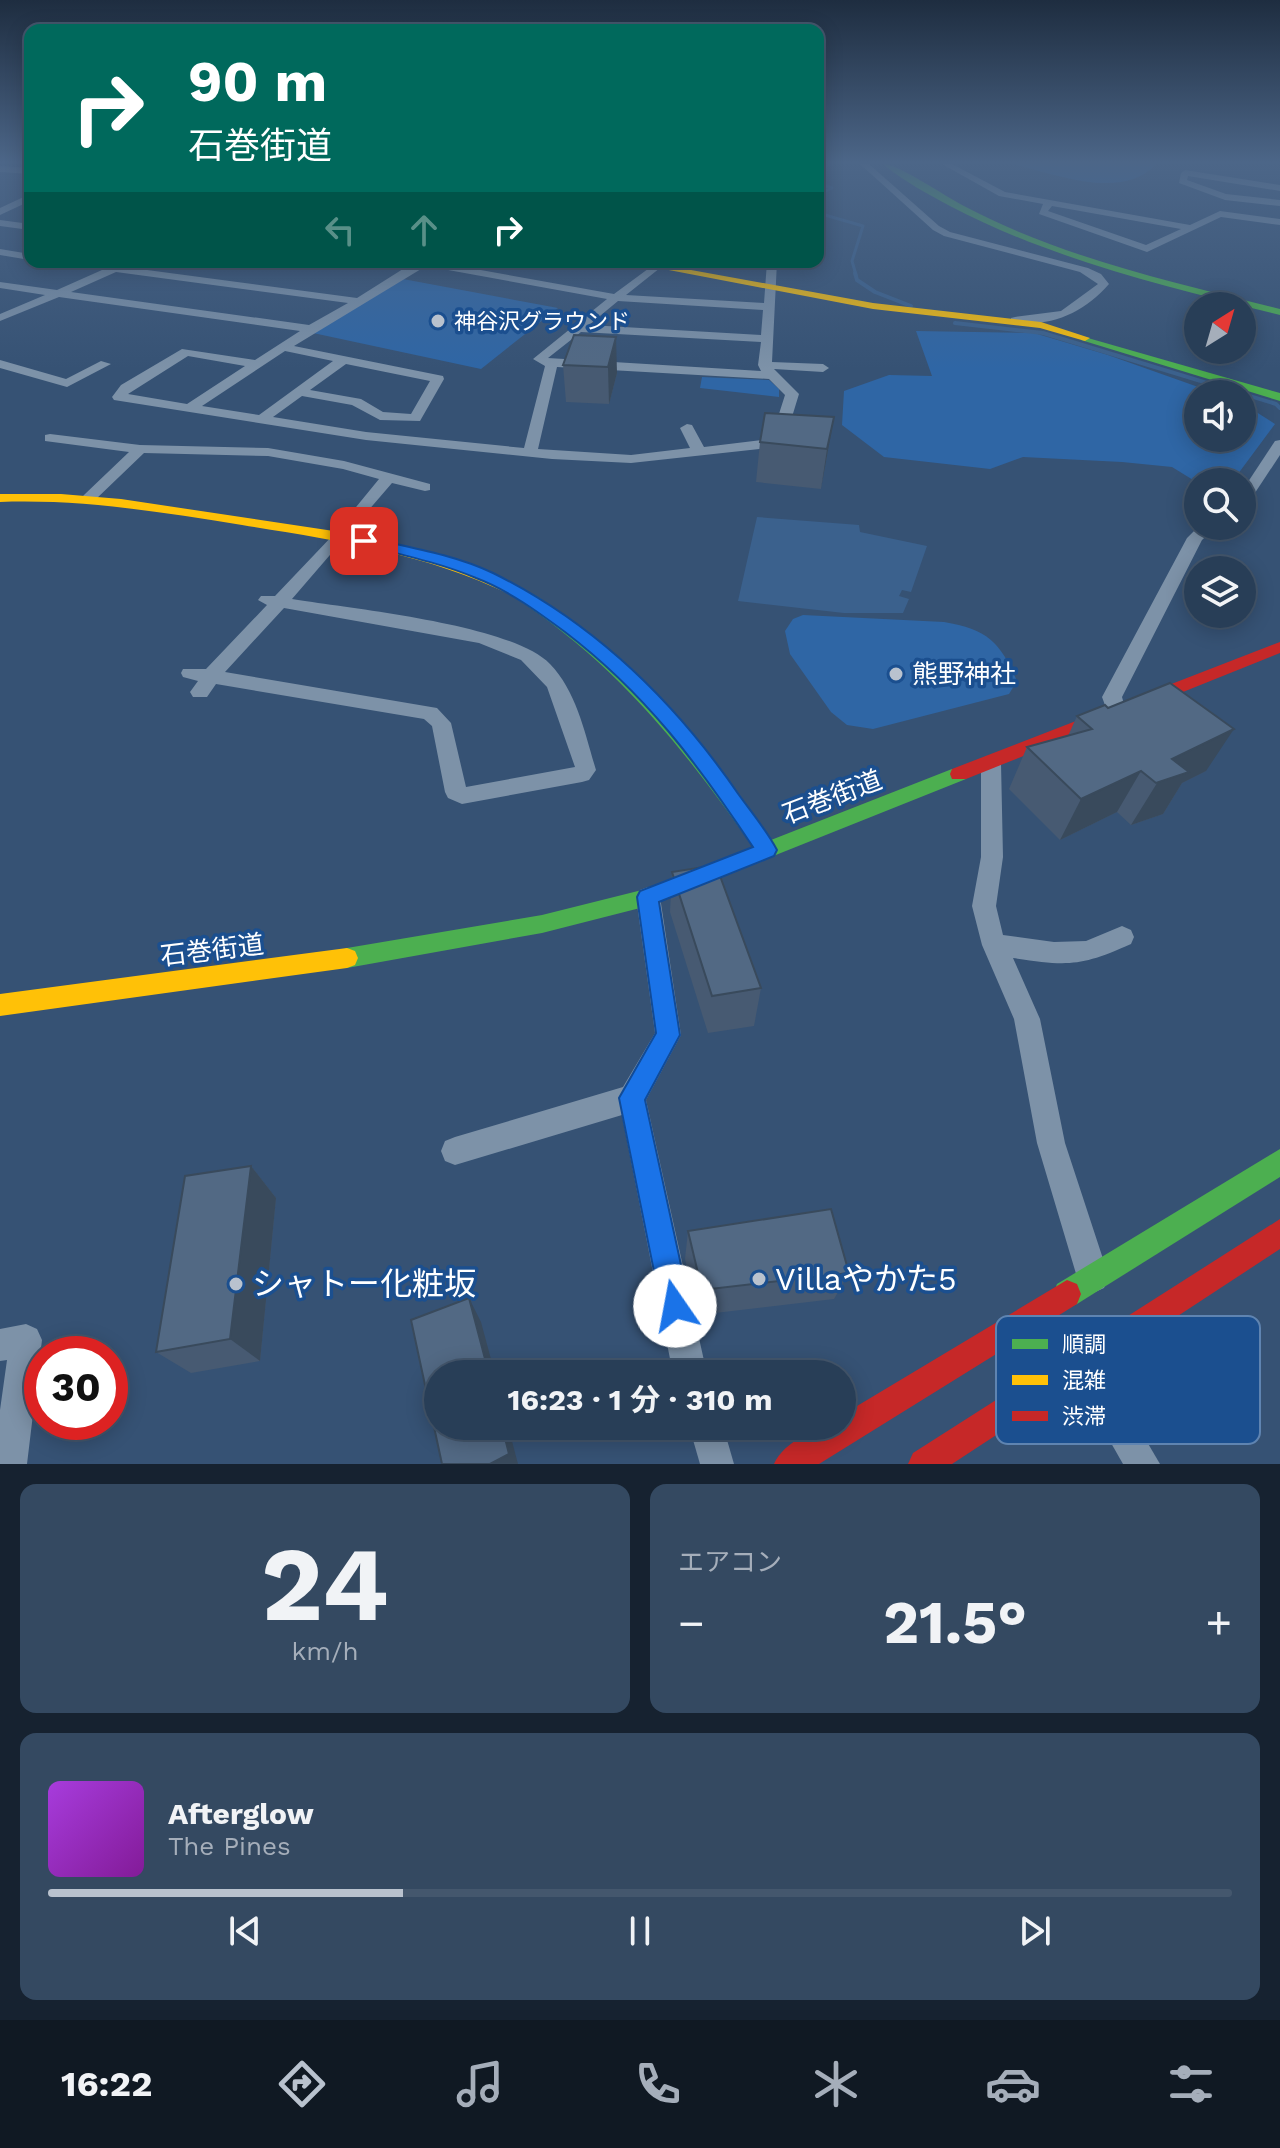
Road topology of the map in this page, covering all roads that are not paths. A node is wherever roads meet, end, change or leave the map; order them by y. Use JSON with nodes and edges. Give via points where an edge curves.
{"nodes":[{"id":1,"x":944,"y":232,"type":"edge"},
{"id":2,"x":1015,"y":232,"type":"edge"},
{"id":3,"x":1038,"y":232,"type":"edge"},
{"id":4,"x":1100,"y":232,"type":"edge"},
{"id":5,"x":1183,"y":232,"type":"edge"},
{"id":6,"x":0,"y":252,"type":"edge"},
{"id":7,"x":24,"y":256,"type":"edge"},
{"id":8,"x":106,"y":268,"type":"edge"},
{"id":9,"x":413,"y":268,"type":"edge"},
{"id":10,"x":455,"y":268,"type":"edge"},
{"id":11,"x":654,"y":268,"type":"edge"},
{"id":12,"x":667,"y":268,"type":"edge"},
{"id":13,"x":771,"y":268,"type":"edge"},
{"id":14,"x":113,"y":269,"type":"junction"},
{"id":15,"x":0,"y":285,"type":"edge"},
{"id":16,"x":769,"y":287,"type":"junction"},
{"id":17,"x":55,"y":294,"type":"junction"},
{"id":18,"x":617,"y":298,"type":"junction"},
{"id":19,"x":358,"y":301,"type":"junction"},
{"id":20,"x":1280,"y":304,"type":"edge"},
{"id":21,"x":768,"y":307,"type":"junction"},
{"id":22,"x":1280,"y":312,"type":"edge"},
{"id":23,"x":0,"y":318,"type":"edge"},
{"id":24,"x":1015,"y":320,"type":"junction"},
{"id":25,"x":579,"y":328,"type":"junction"},
{"id":26,"x":311,"y":329,"type":"junction"},
{"id":27,"x":765,"y":339,"type":"junction"},
{"id":28,"x":282,"y":347,"type":"junction"},
{"id":29,"x":343,"y":360,"type":"junction"},
{"id":30,"x":552,"y":363,"type":"junction"},
{"id":31,"x":0,"y":364,"type":"edge"},
{"id":32,"x":105,"y":364,"type":"dead end"},
{"id":33,"x":255,"y":364,"type":"junction"},
{"id":34,"x":823,"y":368,"type":"dead end"},
{"id":35,"x":768,"y":370,"type":"junction"},
{"id":36,"x":300,"y":392,"type":"junction"},
{"id":37,"x":1280,"y":397,"type":"edge"},
{"id":38,"x":188,"y":409,"type":"junction"},
{"id":39,"x":261,"y":420,"type":"junction"},
{"id":40,"x":687,"y":428,"type":"dead end"},
{"id":41,"x":50,"y":438,"type":"dead end"},
{"id":42,"x":1280,"y":444,"type":"edge"},
{"id":43,"x":140,"y":449,"type":"junction"},
{"id":44,"x":699,"y":451,"type":"junction"},
{"id":45,"x":530,"y":453,"type":"junction"},
{"id":46,"x":389,"y":477,"type":"junction"},
{"id":47,"x":1256,"y":481,"type":"edge"},
{"id":48,"x":425,"y":487,"type":"dead end"},
{"id":49,"x":90,"y":497,"type":"junction"},
{"id":50,"x":0,"y":498,"type":"edge"},
{"id":51,"x":340,"y":537,"type":"junction"},
{"id":52,"x":1194,"y":540,"type":"edge"},
{"id":53,"x":274,"y":601,"type":"junction"},
{"id":54,"x":1280,"y":647,"type":"edge"},
{"id":55,"x":190,"y":673,"type":"dead end"},
{"id":56,"x":206,"y":684,"type":"junction"},
{"id":57,"x":1116,"y":711,"type":"junction"},
{"id":58,"x":991,"y":763,"type":"junction"},
{"id":59,"x":767,"y":850,"type":"junction"},
{"id":60,"x":648,"y":897,"type":"junction"},
{"id":61,"x":1122,"y":937,"type":"dead end"},
{"id":62,"x":994,"y":945,"type":"junction"},
{"id":63,"x":0,"y":1005,"type":"edge"},
{"id":64,"x":632,"y":1098,"type":"junction"},
{"id":65,"x":455,"y":1151,"type":"dead end"},
{"id":66,"x":1280,"y":1162,"type":"edge"},
{"id":67,"x":1280,"y":1233,"type":"edge"},
{"id":68,"x":1093,"y":1278,"type":"junction"},
{"id":69,"x":1031,"y":1316,"type":"edge"},
{"id":70,"x":1152,"y":1316,"type":"edge"},
{"id":71,"x":996,"y":1338,"type":"edge"},
{"id":72,"x":0,"y":1345,"type":"edge"},
{"id":73,"x":687,"y":1360,"type":"edge"},
{"id":74,"x":996,"y":1417,"type":"edge"},
{"id":75,"x":710,"y":1440,"type":"edge"},
{"id":76,"x":1131,"y":1444,"type":"edge"},
{"id":77,"x":10,"y":1464,"type":"edge"},
{"id":78,"x":717,"y":1464,"type":"edge"},
{"id":79,"x":790,"y":1464,"type":"edge"},
{"id":80,"x":924,"y":1464,"type":"edge"},
{"id":81,"x":1143,"y":1464,"type":"edge"}],
"edges":[{"from":1,"to":24,"type":"street","via":[[1084,270],[1103,280],[1067,315]]},
{"from":2,"to":22,"type":"street","via":[[1112,266]]},
{"from":3,"to":20,"type":"street"},
{"from":4,"to":5,"type":"street","via":[[1147,249]]},
{"from":6,"to":7,"type":"street"},
{"from":8,"to":14,"type":"street"},
{"from":9,"to":19,"type":"street"},
{"from":10,"to":18,"type":"street"},
{"from":11,"to":18,"type":"street"},
{"from":12,"to":16,"type":"street"},
{"from":13,"to":16,"type":"street"},
{"from":14,"to":17,"type":"street"},
{"from":14,"to":19,"type":"street"},
{"from":15,"to":17,"type":"street"},
{"from":16,"to":21,"type":"street"},
{"from":16,"to":24,"type":"street","via":[[904,310]]},
{"from":17,"to":23,"type":"street"},
{"from":17,"to":26,"type":"street"},
{"from":18,"to":21,"type":"street"},
{"from":18,"to":25,"type":"street"},
{"from":19,"to":26,"type":"street"},
{"from":21,"to":27,"type":"street"},
{"from":24,"to":37,"type":"street"},
{"from":25,"to":27,"type":"street"},
{"from":25,"to":30,"type":"street","via":[[539,359]]},
{"from":26,"to":28,"type":"street"},
{"from":27,"to":35,"type":"street"},
{"from":28,"to":29,"type":"street"},
{"from":28,"to":33,"type":"street"},
{"from":29,"to":36,"type":"street"},
{"from":29,"to":36,"type":"street","via":[[438,379],[415,418],[380,416],[356,402]]},
{"from":30,"to":35,"type":"street"},
{"from":30,"to":45,"type":"street"},
{"from":31,"to":32,"type":"street","via":[[67,383]]},
{"from":33,"to":38,"type":"street"},
{"from":33,"to":38,"type":"street","via":[[186,352],[119,397]]},
{"from":34,"to":35,"type":"street"},
{"from":35,"to":44,"type":"street","via":[[792,394],[779,442]]},
{"from":36,"to":39,"type":"street"},
{"from":38,"to":39,"type":"street"},
{"from":39,"to":45,"type":"street"},
{"from":40,"to":44,"type":"street"},
{"from":41,"to":43,"type":"street"},
{"from":42,"to":47,"type":"street"},
{"from":43,"to":46,"type":"street","via":[[268,452]]},
{"from":43,"to":49,"type":"street"},
{"from":44,"to":45,"type":"street","via":[[625,459]]},
{"from":46,"to":48,"type":"street"},
{"from":46,"to":51,"type":"street"},
{"from":49,"to":50,"type":"street"},
{"from":49,"to":51,"type":"street"},
{"from":51,"to":53,"type":"street"},
{"from":51,"to":59,"type":"street","via":[[444,560],[546,610],[613,660],[667,714]]},
{"from":52,"to":57,"type":"street","via":[[1112,697]]},
{"from":53,"to":56,"type":"street"},
{"from":53,"to":56,"type":"street","via":[[481,637],[524,654],[561,691],[586,770],[462,796],[456,792],[441,723],[430,713]]},
{"from":54,"to":57,"type":"street","name":"石巻街道"},
{"from":55,"to":56,"type":"street"},
{"from":57,"to":58,"type":"street","name":"石巻街道"},
{"from":58,"to":59,"type":"street","name":"石巻街道"},
{"from":58,"to":62,"type":"street","via":[[992,857],[984,906]]},
{"from":59,"to":60,"type":"street","name":"石巻街道"},
{"from":60,"to":63,"type":"street","name":"石巻街道","via":[[542,924],[327,961]]},
{"from":60,"to":64,"type":"street","via":[[668,1035]]},
{"from":61,"to":62,"type":"street","via":[[1087,952]]},
{"from":62,"to":68,"type":"street","via":[[1027,1019],[1051,1143]]},
{"from":64,"to":65,"type":"street"},
{"from":64,"to":73,"type":"street"},
{"from":66,"to":68,"type":"street"},
{"from":67,"to":70,"type":"street"},
{"from":68,"to":69,"type":"street"},
{"from":71,"to":79,"type":"street"},
{"from":72,"to":77,"type":"street","via":[[26,1340]]},
{"from":74,"to":80,"type":"street"},
{"from":75,"to":78,"type":"street"},
{"from":76,"to":81,"type":"street"}]}
